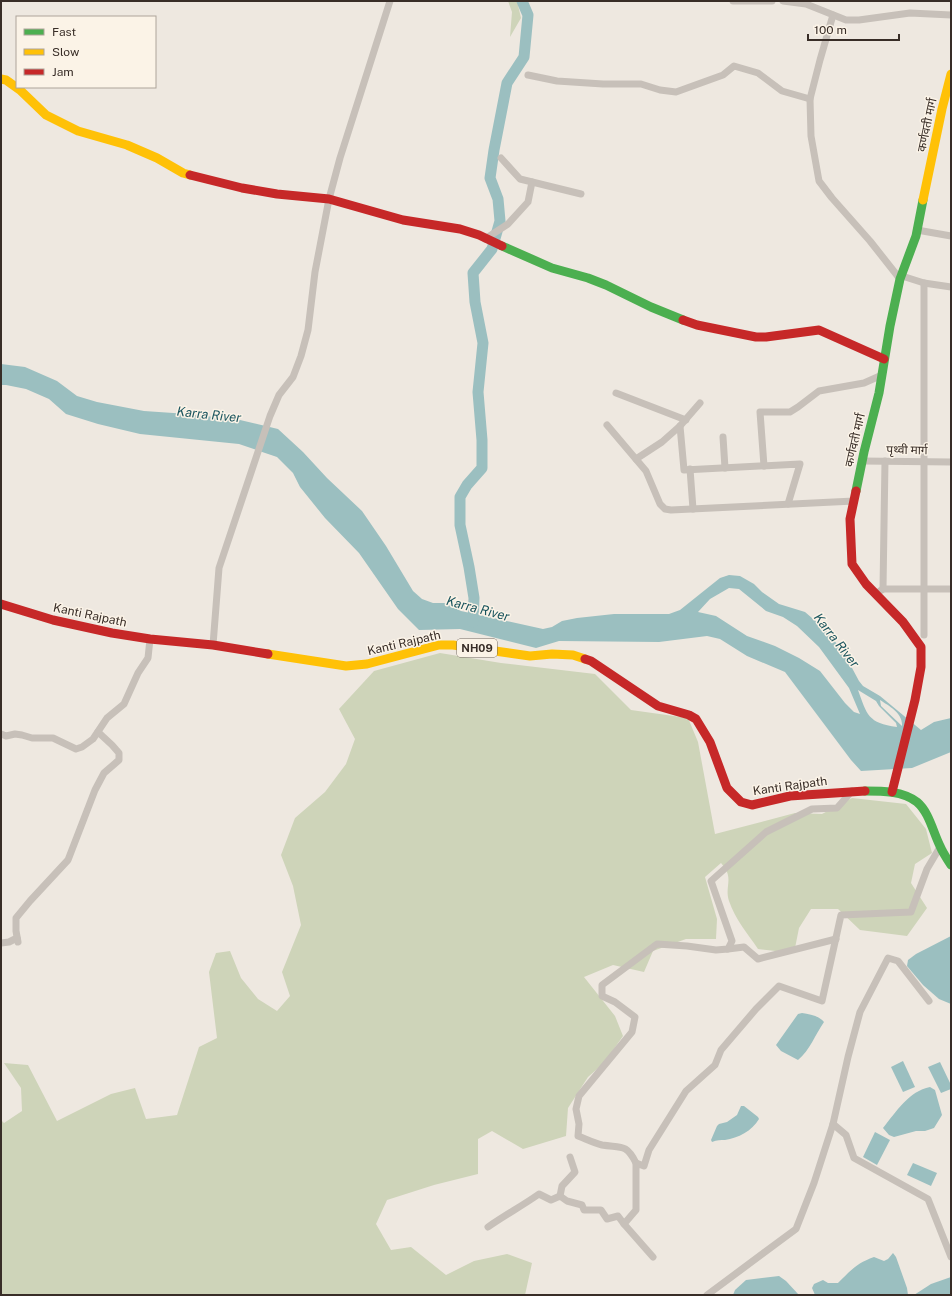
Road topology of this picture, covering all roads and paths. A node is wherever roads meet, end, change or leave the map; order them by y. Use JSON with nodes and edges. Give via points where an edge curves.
{"nodes":[{"id":1,"x":390,"y":1,"type":"edge"},
{"id":2,"x":734,"y":1,"type":"edge"},
{"id":3,"x":772,"y":1,"type":"edge"},
{"id":4,"x":783,"y":1,"type":"edge"},
{"id":5,"x":833,"y":15,"type":"junction"},
{"id":6,"x":951,"y":15,"type":"edge"},
{"id":7,"x":951,"y":74,"type":"edge"},
{"id":8,"x":528,"y":75,"type":"dead end"},
{"id":9,"x":1,"y":79,"type":"edge"},
{"id":10,"x":16,"y":87,"type":"edge"},
{"id":11,"x":17,"y":88,"type":"edge"},
{"id":12,"x":810,"y":99,"type":"junction"},
{"id":13,"x":501,"y":158,"type":"dead end"},
{"id":14,"x":532,"y":182,"type":"junction"},
{"id":15,"x":581,"y":194,"type":"dead end"},
{"id":16,"x":329,"y":199,"type":"junction"},
{"id":17,"x":917,"y":230,"type":"junction"},
{"id":18,"x":951,"y":236,"type":"edge"},
{"id":19,"x":487,"y":240,"type":"junction"},
{"id":20,"x":901,"y":278,"type":"junction"},
{"id":21,"x":924,"y":283,"type":"junction"},
{"id":22,"x":951,"y":287,"type":"edge"},
{"id":23,"x":884,"y":359,"type":"junction"},
{"id":24,"x":882,"y":375,"type":"junction"},
{"id":25,"x":616,"y":393,"type":"dead end"},
{"id":26,"x":700,"y":404,"type":"dead end"},
{"id":27,"x":686,"y":420,"type":"junction"},
{"id":28,"x":608,"y":425,"type":"dead end"},
{"id":29,"x":680,"y":426,"type":"junction"},
{"id":30,"x":723,"y":437,"type":"dead end"},
{"id":31,"x":636,"y":459,"type":"junction"},
{"id":32,"x":862,"y":461,"type":"junction"},
{"id":33,"x":885,"y":461,"type":"junction"},
{"id":34,"x":924,"y":462,"type":"junction"},
{"id":35,"x":951,"y":462,"type":"edge"},
{"id":36,"x":764,"y":466,"type":"junction"},
{"id":37,"x":725,"y":468,"type":"junction"},
{"id":38,"x":690,"y":469,"type":"junction"},
{"id":39,"x":854,"y":501,"type":"junction"},
{"id":40,"x":788,"y":504,"type":"junction"},
{"id":41,"x":693,"y":509,"type":"junction"},
{"id":42,"x":924,"y":589,"type":"junction"},
{"id":43,"x":951,"y":589,"type":"edge"},
{"id":44,"x":879,"y":591,"type":"junction"},
{"id":45,"x":1,"y":604,"type":"edge"},
{"id":46,"x":924,"y":635,"type":"dead end"},
{"id":47,"x":150,"y":639,"type":"junction"},
{"id":48,"x":212,"y":645,"type":"junction"},
{"id":49,"x":98,"y":732,"type":"junction"},
{"id":50,"x":1,"y":734,"type":"edge"},
{"id":51,"x":852,"y":791,"type":"junction"},
{"id":52,"x":892,"y":792,"type":"junction"},
{"id":53,"x":940,"y":847,"type":"junction"},
{"id":54,"x":951,"y":865,"type":"edge"},
{"id":55,"x":836,"y":939,"type":"junction"},
{"id":56,"x":1,"y":943,"type":"edge"},
{"id":57,"x":728,"y":949,"type":"junction"},
{"id":58,"x":929,"y":1002,"type":"dead end"},
{"id":59,"x":833,"y":1124,"type":"junction"},
{"id":60,"x":570,"y":1157,"type":"dead end"},
{"id":61,"x":636,"y":1163,"type":"junction"},
{"id":62,"x":560,"y":1196,"type":"junction"},
{"id":63,"x":624,"y":1224,"type":"junction"},
{"id":64,"x":488,"y":1227,"type":"dead end"},
{"id":65,"x":653,"y":1257,"type":"dead end"},
{"id":66,"x":951,"y":1257,"type":"edge"},
{"id":67,"x":707,"y":1295,"type":"edge"}],
"edges":[{"from":1,"to":16,"type":"street"},
{"from":2,"to":3,"type":"street"},
{"from":4,"to":5,"type":"street","via":[[806,4]]},
{"from":5,"to":6,"type":"street","via":[[846,20],[859,20],[910,13]]},
{"from":5,"to":12,"type":"street"},
{"from":7,"to":17,"type":"main road","name":"कर्णवती मार्ग"},
{"from":8,"to":12,"type":"street","via":[[565,81],[641,84],[676,92],[723,75],[734,66],[758,73],[782,91]]},
{"from":9,"to":10,"type":"main road"},
{"from":11,"to":16,"type":"main road","via":[[46,116],[78,131],[127,145],[183,173],[242,188]]},
{"from":12,"to":20,"type":"street","via":[[811,136],[819,181]]},
{"from":13,"to":14,"type":"street","via":[[520,179]]},
{"from":14,"to":15,"type":"street"},
{"from":14,"to":19,"type":"street","via":[[528,202],[508,224]]},
{"from":16,"to":19,"type":"main road","via":[[403,220],[460,228]]},
{"from":16,"to":48,"type":"street","via":[[315,272],[308,330],[293,377],[279,395],[270,416],[219,568]]},
{"from":17,"to":18,"type":"street"},
{"from":17,"to":20,"type":"main road","name":"कर्णवती मार्ग"},
{"from":19,"to":23,"type":"main road","via":[[552,268],[606,285],[651,307],[697,325],[756,337],[819,330]]},
{"from":20,"to":21,"type":"street"},
{"from":20,"to":23,"type":"main road","name":"कर्णवती मार्ग"},
{"from":21,"to":22,"type":"street"},
{"from":21,"to":34,"type":"street"},
{"from":23,"to":24,"type":"main road","name":"कर्णवती मार्ग"},
{"from":24,"to":32,"type":"main road","name":"कर्णवती मार्ग"},
{"from":24,"to":36,"type":"street","via":[[864,383],[819,391],[790,412],[760,412]]},
{"from":25,"to":27,"type":"street"},
{"from":26,"to":27,"type":"street"},
{"from":27,"to":29,"type":"street"},
{"from":28,"to":31,"type":"street"},
{"from":29,"to":31,"type":"street"},
{"from":29,"to":38,"type":"street","via":[[684,470]]},
{"from":30,"to":37,"type":"street"},
{"from":31,"to":41,"type":"street","via":[[646,471],[660,504],[665,509]]},
{"from":32,"to":33,"type":"street","name":"पृथ्वी मार्ग"},
{"from":32,"to":39,"type":"main road","name":"कर्णवती मार्ग"},
{"from":33,"to":34,"type":"street","name":"पृथ्वी मार्ग"},
{"from":33,"to":44,"type":"street"},
{"from":34,"to":35,"type":"street","name":"पृथ्वी मार्ग"},
{"from":34,"to":42,"type":"street"},
{"from":36,"to":37,"type":"street"},
{"from":36,"to":40,"type":"street","via":[[800,464]]},
{"from":37,"to":38,"type":"street"},
{"from":38,"to":41,"type":"street"},
{"from":39,"to":40,"type":"street"},
{"from":39,"to":44,"type":"main road","name":"कर्णवती मार्ग","via":[[850,519],[852,564],[866,584]]},
{"from":40,"to":41,"type":"street"},
{"from":42,"to":43,"type":"street"},
{"from":42,"to":44,"type":"street"},
{"from":42,"to":46,"type":"street"},
{"from":44,"to":52,"type":"main road","name":"कर्णवती मार्ग","via":[[920,647],[921,667],[915,700]]},
{"from":45,"to":47,"type":"main road","name":"Kanti Rajpath","number":"NH09","via":[[53,620]]},
{"from":47,"to":48,"type":"main road","name":"Kanti Rajpath","number":"NH09"},
{"from":47,"to":49,"type":"street","via":[[148,658],[124,704],[107,718]]},
{"from":48,"to":51,"type":"main road","name":"Kanti Rajpath","number":"NH09","via":[[346,666],[368,664],[439,645],[530,656],[573,655],[591,661],[658,706],[696,719],[710,742],[727,788],[741,802],[752,805],[790,796]]},
{"from":49,"to":50,"type":"street","via":[[93,739],[76,749],[53,738]]},
{"from":49,"to":56,"type":"street","via":[[119,753],[119,760],[104,773],[95,790],[68,860],[16,918],[17,940]]},
{"from":51,"to":52,"type":"main road","name":"Kanti Rajpath","number":"NH09"},
{"from":51,"to":57,"type":"street","via":[[837,808],[812,809],[766,832],[711,881],[732,941]]},
{"from":52,"to":53,"type":"main road","number":"NH09","via":[[917,802],[925,812]]},
{"from":53,"to":54,"type":"main road","number":"NH09"},
{"from":53,"to":55,"type":"street","via":[[927,869],[911,912],[841,915]]},
{"from":55,"to":57,"type":"street","via":[[758,959],[744,947]]},
{"from":55,"to":61,"type":"street","via":[[822,1001],[779,986],[721,1050],[715,1065],[686,1091],[650,1150],[644,1166]]},
{"from":57,"to":61,"type":"street","via":[[657,944],[602,985],[602,996],[635,1017],[632,1032],[579,1096],[576,1109],[578,1136],[602,1145],[621,1146],[631,1154]]},
{"from":58,"to":59,"type":"street","via":[[898,961],[888,958],[860,1012]]},
{"from":59,"to":66,"type":"street","via":[[846,1135],[854,1158],[928,1198]]},
{"from":59,"to":67,"type":"street","via":[[796,1229]]},
{"from":60,"to":62,"type":"street","via":[[575,1172],[562,1186]]},
{"from":61,"to":63,"type":"street","via":[[636,1210]]},
{"from":62,"to":63,"type":"street","via":[[582,1205],[584,1210],[601,1210],[607,1219],[618,1216]]},
{"from":62,"to":64,"type":"street","via":[[550,1200],[539,1194]]},
{"from":63,"to":65,"type":"street"}]}
